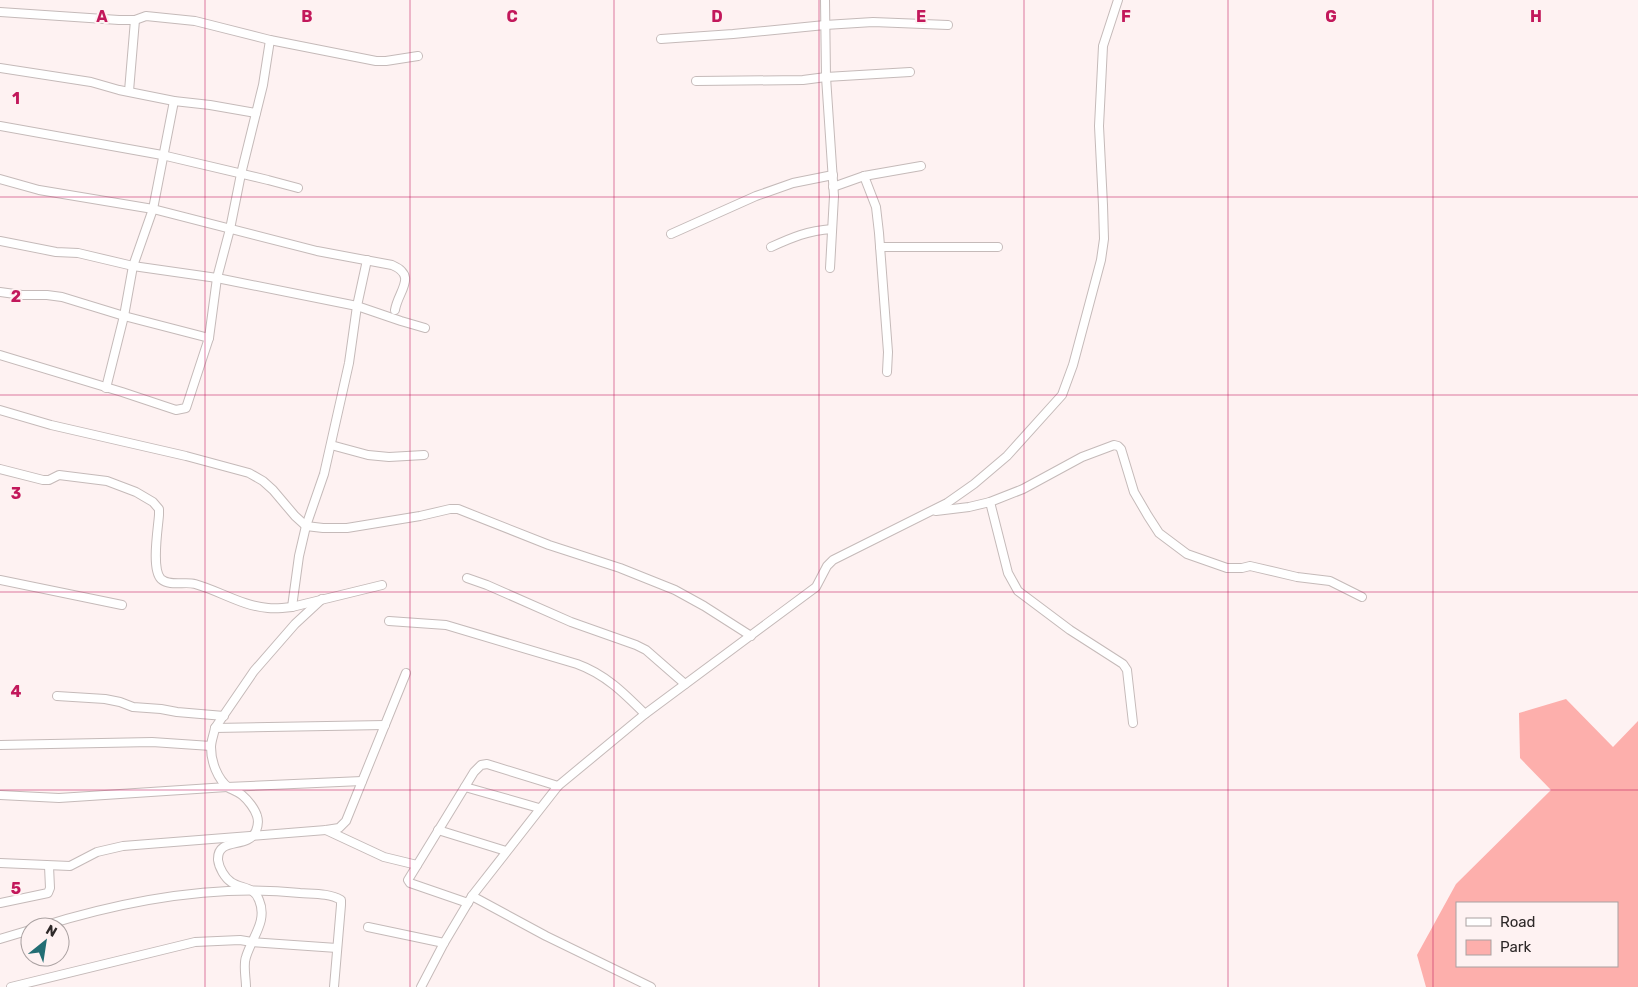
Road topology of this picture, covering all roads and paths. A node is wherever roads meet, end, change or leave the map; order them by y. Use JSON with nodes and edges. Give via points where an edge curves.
{"nodes":[{"id":1,"x":825,"y":0,"type":"edge"},
{"id":2,"x":1118,"y":0,"type":"edge"},
{"id":3,"x":0,"y":12,"type":"edge"},
{"id":4,"x":135,"y":20,"type":"junction"},
{"id":5,"x":825,"y":25,"type":"junction"},
{"id":6,"x":948,"y":26,"type":"dead end"},
{"id":7,"x":661,"y":39,"type":"dead end"},
{"id":8,"x":270,"y":40,"type":"junction"},
{"id":9,"x":418,"y":56,"type":"dead end"},
{"id":10,"x":0,"y":68,"type":"edge"},
{"id":11,"x":910,"y":72,"type":"dead end"},
{"id":12,"x":826,"y":77,"type":"junction"},
{"id":13,"x":696,"y":81,"type":"dead end"},
{"id":14,"x":130,"y":91,"type":"junction"},
{"id":15,"x":174,"y":101,"type":"junction"},
{"id":16,"x":256,"y":113,"type":"junction"},
{"id":17,"x":0,"y":126,"type":"edge"},
{"id":18,"x":162,"y":156,"type":"junction"},
{"id":19,"x":921,"y":166,"type":"dead end"},
{"id":20,"x":241,"y":174,"type":"junction"},
{"id":21,"x":833,"y":175,"type":"junction"},
{"id":22,"x":864,"y":176,"type":"junction"},
{"id":23,"x":0,"y":179,"type":"edge"},
{"id":24,"x":833,"y":187,"type":"junction"},
{"id":25,"x":298,"y":188,"type":"dead end"},
{"id":26,"x":153,"y":209,"type":"junction"},
{"id":27,"x":230,"y":228,"type":"junction"},
{"id":28,"x":832,"y":229,"type":"junction"},
{"id":29,"x":672,"y":234,"type":"dead end"},
{"id":30,"x":0,"y":241,"type":"edge"},
{"id":31,"x":771,"y":247,"type":"dead end"},
{"id":32,"x":880,"y":247,"type":"junction"},
{"id":33,"x":998,"y":247,"type":"dead end"},
{"id":34,"x":367,"y":260,"type":"junction"},
{"id":35,"x":133,"y":266,"type":"junction"},
{"id":36,"x":830,"y":268,"type":"dead end"},
{"id":37,"x":218,"y":278,"type":"junction"},
{"id":38,"x":0,"y":292,"type":"edge"},
{"id":39,"x":357,"y":306,"type":"junction"},
{"id":40,"x":395,"y":310,"type":"dead end"},
{"id":41,"x":124,"y":316,"type":"junction"},
{"id":42,"x":425,"y":328,"type":"dead end"},
{"id":43,"x":208,"y":338,"type":"junction"},
{"id":44,"x":0,"y":355,"type":"edge"},
{"id":45,"x":886,"y":372,"type":"dead end"},
{"id":46,"x":106,"y":388,"type":"junction"},
{"id":47,"x":0,"y":410,"type":"edge"},
{"id":48,"x":330,"y":445,"type":"junction"},
{"id":49,"x":424,"y":455,"type":"dead end"},
{"id":50,"x":0,"y":469,"type":"edge"},
{"id":51,"x":990,"y":502,"type":"junction"},
{"id":52,"x":930,"y":512,"type":"junction"},
{"id":53,"x":306,"y":526,"type":"junction"},
{"id":54,"x":467,"y":578,"type":"dead end"},
{"id":55,"x":0,"y":580,"type":"edge"},
{"id":56,"x":382,"y":585,"type":"dead end"},
{"id":57,"x":1362,"y":597,"type":"dead end"},
{"id":58,"x":322,"y":598,"type":"junction"},
{"id":59,"x":122,"y":605,"type":"dead end"},
{"id":60,"x":292,"y":607,"type":"junction"},
{"id":61,"x":390,"y":621,"type":"dead end"},
{"id":62,"x":751,"y":636,"type":"junction"},
{"id":63,"x":406,"y":673,"type":"dead end"},
{"id":64,"x":685,"y":684,"type":"junction"},
{"id":65,"x":57,"y":696,"type":"dead end"},
{"id":66,"x":645,"y":714,"type":"junction"},
{"id":67,"x":224,"y":716,"type":"junction"},
{"id":68,"x":1134,"y":723,"type":"dead end"},
{"id":69,"x":386,"y":725,"type":"junction"},
{"id":70,"x":215,"y":728,"type":"junction"},
{"id":71,"x":0,"y":744,"type":"edge"},
{"id":72,"x":211,"y":746,"type":"junction"},
{"id":73,"x":362,"y":781,"type":"junction"},
{"id":74,"x":558,"y":786,"type":"junction"},
{"id":75,"x":228,"y":787,"type":"junction"},
{"id":76,"x":465,"y":787,"type":"junction"},
{"id":77,"x":0,"y":795,"type":"edge"},
{"id":78,"x":539,"y":808,"type":"junction"},
{"id":79,"x":326,"y":830,"type":"junction"},
{"id":80,"x":438,"y":830,"type":"junction"},
{"id":81,"x":254,"y":836,"type":"junction"},
{"id":82,"x":506,"y":851,"type":"junction"},
{"id":83,"x":0,"y":863,"type":"edge"},
{"id":84,"x":417,"y":865,"type":"junction"},
{"id":85,"x":49,"y":866,"type":"junction"},
{"id":86,"x":252,"y":890,"type":"junction"},
{"id":87,"x":470,"y":900,"type":"junction"},
{"id":88,"x":0,"y":903,"type":"edge"},
{"id":89,"x":70,"y":919,"type":"edge"},
{"id":90,"x":368,"y":928,"type":"dead end"},
{"id":91,"x":20,"y":933,"type":"edge"},
{"id":92,"x":0,"y":939,"type":"edge"},
{"id":93,"x":252,"y":942,"type":"junction"},
{"id":94,"x":444,"y":943,"type":"junction"},
{"id":95,"x":337,"y":948,"type":"junction"},
{"id":96,"x":11,"y":987,"type":"edge"},
{"id":97,"x":246,"y":987,"type":"edge"},
{"id":98,"x":334,"y":987,"type":"edge"},
{"id":99,"x":421,"y":987,"type":"edge"},
{"id":100,"x":651,"y":987,"type":"edge"}],
"edges":[{"from":1,"to":5,"type":"street"},
{"from":2,"to":52,"type":"street","via":[[1103,46],[1099,126],[1104,239],[1085,325],[1068,382],[1062,395],[1007,456],[974,484]]},
{"from":3,"to":4,"type":"street"},
{"from":4,"to":8,"type":"street","via":[[146,16],[195,21]]},
{"from":4,"to":14,"type":"street"},
{"from":5,"to":6,"type":"street","via":[[873,22]]},
{"from":5,"to":7,"type":"street"},
{"from":5,"to":12,"type":"street"},
{"from":8,"to":9,"type":"street","via":[[376,61]]},
{"from":8,"to":16,"type":"street","via":[[264,85]]},
{"from":10,"to":14,"type":"street"},
{"from":11,"to":12,"type":"street"},
{"from":12,"to":13,"type":"street"},
{"from":12,"to":21,"type":"street"},
{"from":14,"to":15,"type":"street"},
{"from":15,"to":16,"type":"street"},
{"from":15,"to":18,"type":"street"},
{"from":16,"to":20,"type":"street"},
{"from":17,"to":18,"type":"street"},
{"from":18,"to":20,"type":"street"},
{"from":18,"to":26,"type":"street"},
{"from":19,"to":22,"type":"street"},
{"from":20,"to":25,"type":"street"},
{"from":20,"to":27,"type":"street"},
{"from":21,"to":24,"type":"street"},
{"from":21,"to":29,"type":"street","via":[[793,183],[756,196]]},
{"from":22,"to":24,"type":"street"},
{"from":22,"to":32,"type":"street","via":[[876,207]]},
{"from":23,"to":26,"type":"street","via":[[39,190]]},
{"from":24,"to":28,"type":"street"},
{"from":26,"to":27,"type":"street"},
{"from":26,"to":35,"type":"street"},
{"from":27,"to":34,"type":"street","via":[[317,251]]},
{"from":27,"to":37,"type":"street"},
{"from":28,"to":31,"type":"street","via":[[801,234]]},
{"from":28,"to":36,"type":"street"},
{"from":30,"to":35,"type":"street","via":[[78,253]]},
{"from":32,"to":33,"type":"street"},
{"from":32,"to":45,"type":"street","via":[[888,352]]},
{"from":34,"to":39,"type":"street"},
{"from":34,"to":40,"type":"street","via":[[398,267],[404,273],[406,281]]},
{"from":35,"to":37,"type":"street"},
{"from":35,"to":41,"type":"street"},
{"from":37,"to":39,"type":"street"},
{"from":37,"to":43,"type":"street"},
{"from":38,"to":41,"type":"street","via":[[47,295]]},
{"from":39,"to":42,"type":"street"},
{"from":39,"to":48,"type":"street","via":[[349,363]]},
{"from":41,"to":43,"type":"street"},
{"from":41,"to":46,"type":"street"},
{"from":43,"to":46,"type":"street","via":[[186,408],[176,410]]},
{"from":44,"to":46,"type":"street"},
{"from":47,"to":53,"type":"street","via":[[249,473],[273,490]]},
{"from":48,"to":49,"type":"street","via":[[389,457]]},
{"from":48,"to":53,"type":"street"},
{"from":50,"to":60,"type":"street","via":[[44,480],[59,476],[107,481],[136,492],[159,509],[156,563],[162,579],[169,584],[194,583],[247,604],[267,608]]},
{"from":51,"to":52,"type":"street"},
{"from":51,"to":57,"type":"street","via":[[1023,489],[1082,457],[1118,446],[1134,492],[1148,516],[1160,533],[1187,554],[1227,568],[1250,566],[1330,581]]},
{"from":51,"to":68,"type":"street","via":[[1008,573],[1018,591],[1123,664]]},
{"from":52,"to":62,"type":"street","via":[[833,560],[816,587]]},
{"from":53,"to":60,"type":"street"},
{"from":53,"to":62,"type":"street","via":[[347,528],[458,509],[675,590]]},
{"from":54,"to":64,"type":"street","via":[[571,622],[636,645]]},
{"from":55,"to":59,"type":"street"},
{"from":56,"to":58,"type":"street"},
{"from":58,"to":60,"type":"street"},
{"from":58,"to":67,"type":"street","via":[[254,671]]},
{"from":61,"to":66,"type":"street","via":[[446,624],[592,669]]},
{"from":62,"to":64,"type":"street"},
{"from":63,"to":69,"type":"street"},
{"from":64,"to":66,"type":"street"},
{"from":65,"to":67,"type":"street","via":[[105,699],[132,706]]},
{"from":66,"to":74,"type":"street"},
{"from":67,"to":70,"type":"street"},
{"from":69,"to":70,"type":"street"},
{"from":69,"to":73,"type":"street"},
{"from":70,"to":72,"type":"street"},
{"from":71,"to":72,"type":"street","via":[[152,742]]},
{"from":72,"to":75,"type":"street","via":[[216,770]]},
{"from":73,"to":75,"type":"street"},
{"from":73,"to":79,"type":"street","via":[[342,825]]},
{"from":74,"to":76,"type":"street","via":[[486,764],[478,768]]},
{"from":74,"to":78,"type":"street"},
{"from":75,"to":77,"type":"street","via":[[59,798]]},
{"from":75,"to":81,"type":"street","via":[[242,794],[257,815],[259,825]]},
{"from":76,"to":78,"type":"street"},
{"from":76,"to":80,"type":"street"},
{"from":78,"to":82,"type":"street"},
{"from":79,"to":81,"type":"street"},
{"from":79,"to":84,"type":"street","via":[[384,857]]},
{"from":80,"to":82,"type":"street"},
{"from":80,"to":84,"type":"street"},
{"from":81,"to":85,"type":"street","via":[[123,846],[97,852],[70,866]]},
{"from":81,"to":86,"type":"street","via":[[242,843],[226,845],[218,860],[222,873],[231,882]]},
{"from":82,"to":87,"type":"street"},
{"from":83,"to":85,"type":"street"},
{"from":84,"to":87,"type":"street","via":[[408,880],[410,883]]},
{"from":85,"to":88,"type":"street","via":[[48,893]]},
{"from":86,"to":89,"type":"street","via":[[174,896]]},
{"from":86,"to":93,"type":"street","via":[[257,895],[262,913],[261,924]]},
{"from":86,"to":95,"type":"street","via":[[331,896],[340,900]]},
{"from":87,"to":94,"type":"street"},
{"from":87,"to":100,"type":"street"},
{"from":90,"to":94,"type":"street"},
{"from":91,"to":92,"type":"street"},
{"from":93,"to":95,"type":"street"},
{"from":93,"to":96,"type":"street","via":[[195,942]]},
{"from":93,"to":97,"type":"street","via":[[245,958]]},
{"from":94,"to":99,"type":"street"},
{"from":95,"to":98,"type":"street"}]}
